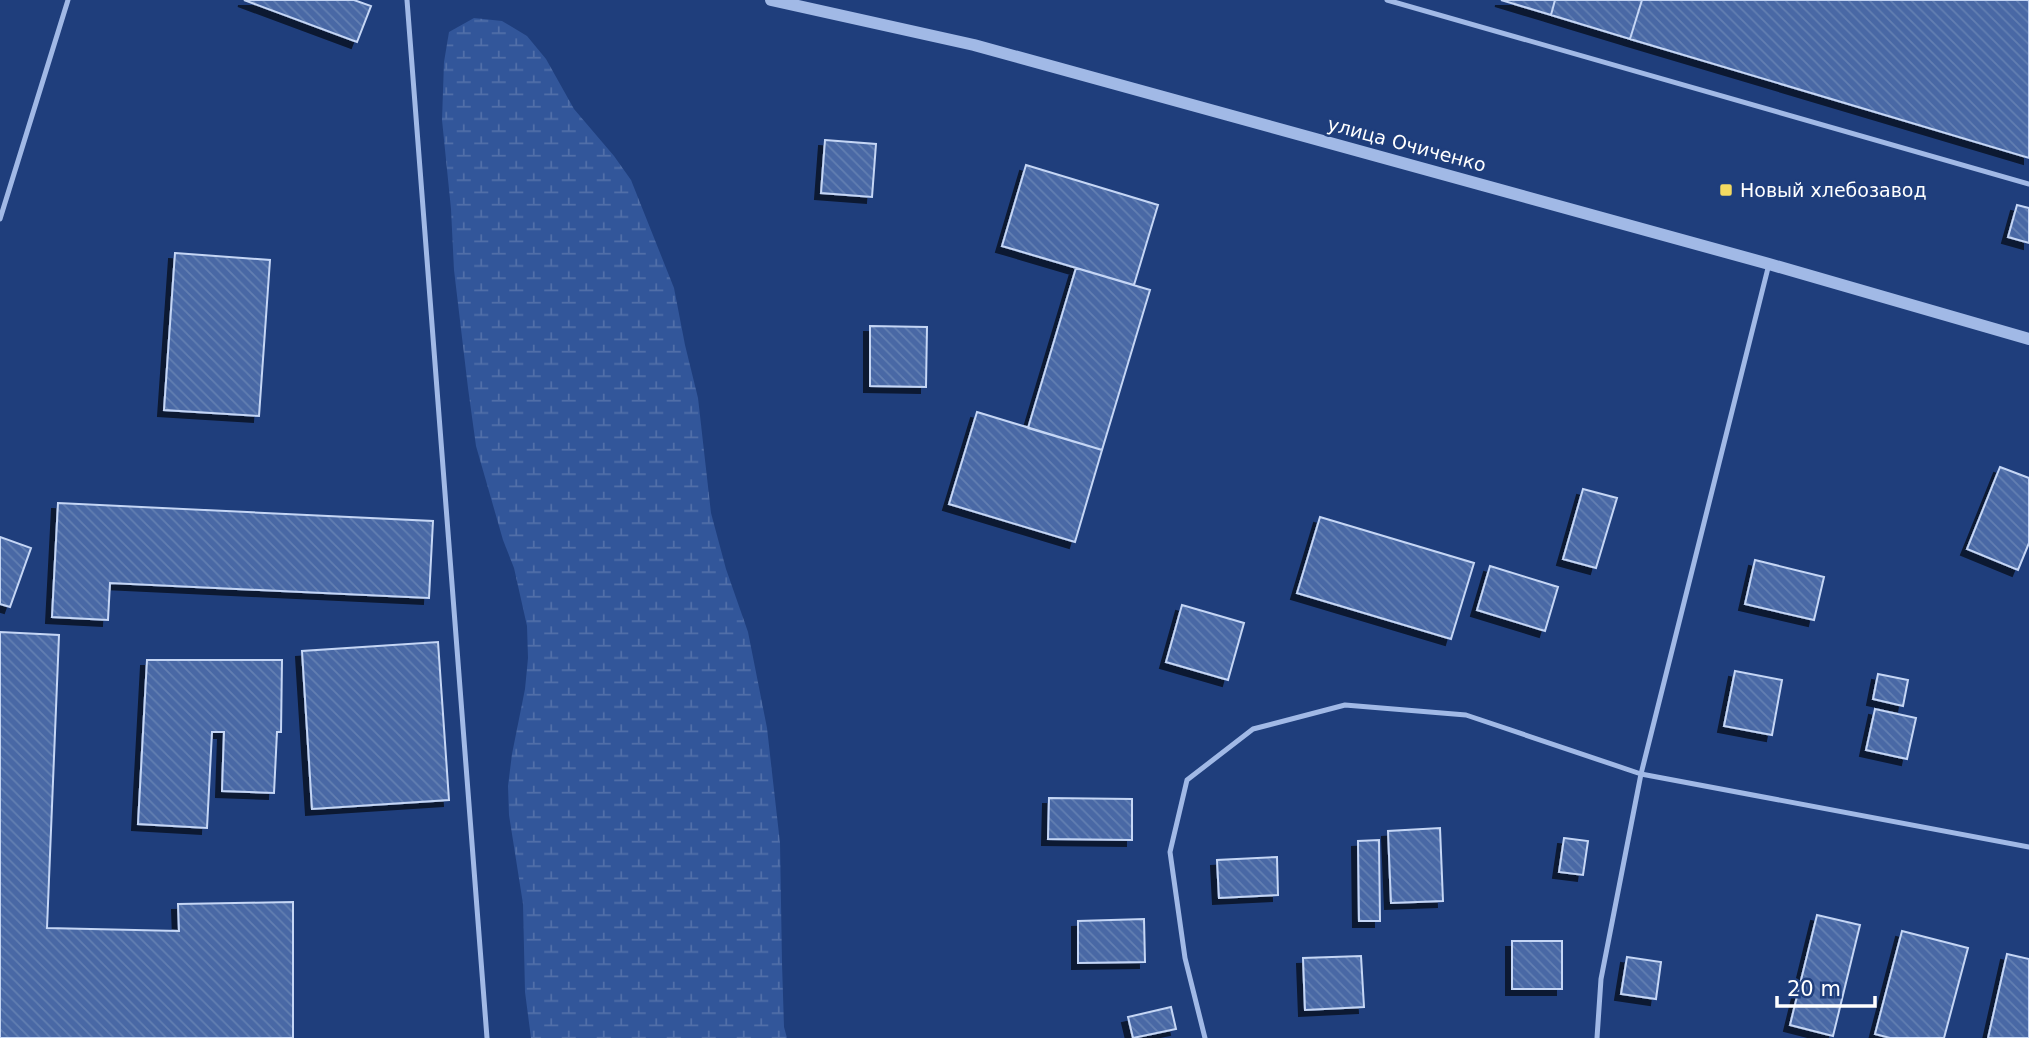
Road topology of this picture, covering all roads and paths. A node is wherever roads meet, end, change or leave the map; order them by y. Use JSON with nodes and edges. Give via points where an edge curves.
{"nodes":[{"id":1,"x":68,"y":0,"type":"edge"},
{"id":2,"x":407,"y":0,"type":"edge"},
{"id":3,"x":771,"y":0,"type":"edge"},
{"id":4,"x":1387,"y":0,"type":"edge"},
{"id":5,"x":2029,"y":184,"type":"edge"},
{"id":6,"x":0,"y":219,"type":"edge"},
{"id":7,"x":1769,"y":264,"type":"junction"},
{"id":8,"x":2029,"y":339,"type":"edge"},
{"id":9,"x":1641,"y":774,"type":"junction"},
{"id":10,"x":2029,"y":847,"type":"edge"},
{"id":11,"x":487,"y":1038,"type":"edge"},
{"id":12,"x":1205,"y":1038,"type":"edge"},
{"id":13,"x":1597,"y":1038,"type":"edge"}],
"edges":[{"from":1,"to":6,"type":"lane"},
{"from":2,"to":11,"type":"lane"},
{"from":3,"to":7,"type":"street","name":"улица Очиченко","via":[[974,45]]},
{"from":4,"to":5,"type":"lane"},
{"from":7,"to":8,"type":"street","name":"улица Очиченко"},
{"from":7,"to":9,"type":"lane"},
{"from":9,"to":10,"type":"lane"},
{"from":9,"to":12,"type":"lane","via":[[1466,715],[1345,705],[1253,729],[1187,780],[1170,852],[1185,958]]},
{"from":9,"to":13,"type":"lane","via":[[1601,979]]}]}
